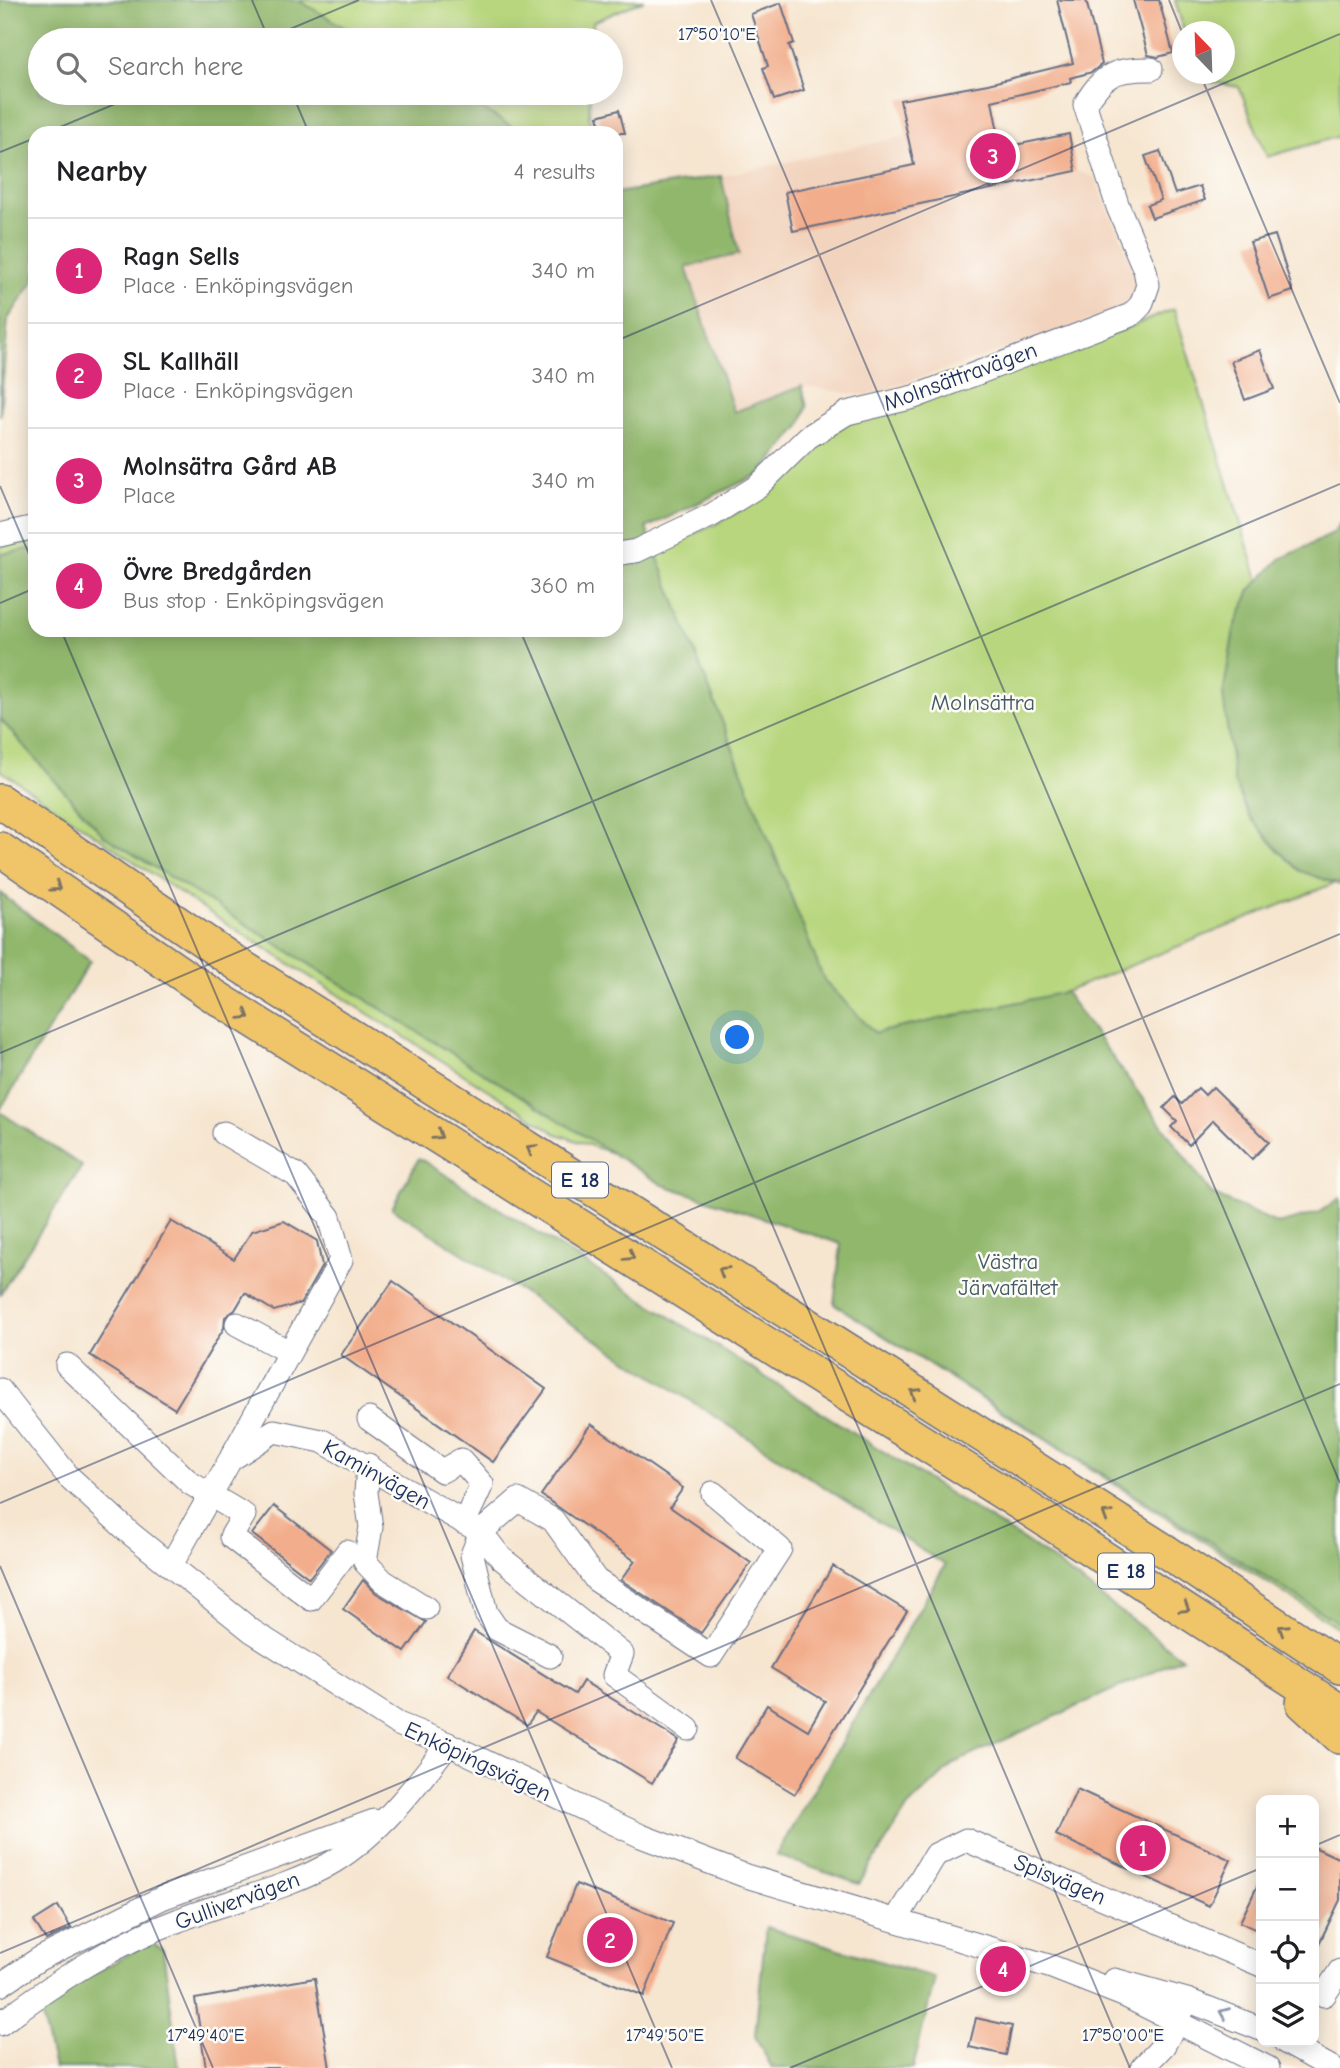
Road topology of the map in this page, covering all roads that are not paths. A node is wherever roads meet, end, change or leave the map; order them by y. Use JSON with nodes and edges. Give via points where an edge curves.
{"nodes":[{"id":1,"x":1151,"y":69,"type":"dead end"},
{"id":2,"x":28,"y":529,"type":"edge"},
{"id":3,"x":0,"y":536,"type":"edge"},
{"id":4,"x":623,"y":553,"type":"edge"},
{"id":5,"x":0,"y":801,"type":"edge"},
{"id":6,"x":0,"y":849,"type":"edge"},
{"id":7,"x":224,"y":1133,"type":"dead end"},
{"id":8,"x":237,"y":1324,"type":"dead end"},
{"id":9,"x":289,"y":1353,"type":"junction"},
{"id":10,"x":67,"y":1365,"type":"dead end"},
{"id":11,"x":0,"y":1390,"type":"edge"},
{"id":12,"x":369,"y":1419,"type":"dead end"},
{"id":13,"x":230,"y":1460,"type":"junction"},
{"id":14,"x":368,"y":1465,"type":"junction"},
{"id":15,"x":211,"y":1493,"type":"junction"},
{"id":16,"x":713,"y":1493,"type":"dead end"},
{"id":17,"x":473,"y":1527,"type":"junction"},
{"id":18,"x":346,"y":1552,"type":"dead end"},
{"id":19,"x":171,"y":1565,"type":"junction"},
{"id":20,"x":426,"y":1608,"type":"dead end"},
{"id":21,"x":1228,"y":1636,"type":"junction"},
{"id":22,"x":550,"y":1656,"type":"dead end"},
{"id":23,"x":1340,"y":1667,"type":"edge"},
{"id":24,"x":1340,"y":1710,"type":"edge"},
{"id":25,"x":688,"y":1729,"type":"dead end"},
{"id":26,"x":1340,"y":1737,"type":"edge"},
{"id":27,"x":447,"y":1744,"type":"junction"},
{"id":28,"x":387,"y":1815,"type":"junction"},
{"id":29,"x":897,"y":1920,"type":"junction"},
{"id":30,"x":1256,"y":1962,"type":"edge"},
{"id":31,"x":1052,"y":1967,"type":"junction"},
{"id":32,"x":1340,"y":1971,"type":"edge"},
{"id":33,"x":0,"y":1985,"type":"edge"},
{"id":34,"x":1326,"y":1997,"type":"edge"},
{"id":35,"x":1187,"y":2000,"type":"junction"},
{"id":36,"x":1178,"y":2022,"type":"junction"},
{"id":37,"x":0,"y":2024,"type":"edge"},
{"id":38,"x":1256,"y":2027,"type":"edge"},
{"id":39,"x":1294,"y":2047,"type":"edge"},
{"id":40,"x":1142,"y":2068,"type":"edge"},
{"id":41,"x":1268,"y":2068,"type":"edge"},
{"id":42,"x":1332,"y":2068,"type":"edge"}],
"edges":[{"from":1,"to":4,"type":"street","name":"Molnsättravägen","via":[[1119,69],[1094,88],[1085,105],[1118,207],[1145,270],[1148,285],[1141,306],[1131,315],[914,397],[848,413],[808,437],[758,486],[712,515]]},
{"from":2,"to":3,"type":"street"},
{"from":23,"to":5,"type":"highway","number":"E 18","one_way":true,"via":[[1165,1551],[239,965]]},
{"from":6,"to":21,"type":"highway","number":"E 18","one_way":true,"via":[[208,992]]},
{"from":7,"to":9,"type":"street","via":[[296,1175],[329,1217],[341,1260]]},
{"from":8,"to":9,"type":"street"},
{"from":9,"to":13,"type":"street"},
{"from":10,"to":15,"type":"street","via":[[190,1483]]},
{"from":11,"to":19,"type":"street","name":"Enköpingsvägen","via":[[68,1476]]},
{"from":12,"to":17,"type":"street","via":[[442,1471],[461,1460],[482,1484]]},
{"from":13,"to":14,"type":"street","name":"Kaminvägen","via":[[274,1431],[322,1441]]},
{"from":13,"to":15,"type":"street","name":"Kaminvägen"},
{"from":14,"to":17,"type":"street","name":"Kaminvägen"},
{"from":14,"to":20,"type":"street","via":[[366,1493],[372,1527],[365,1562],[383,1581]]},
{"from":15,"to":18,"type":"street","via":[[244,1515],[232,1538],[311,1599]]},
{"from":15,"to":19,"type":"street","name":"Kaminvägen"},
{"from":16,"to":17,"type":"street","via":[[780,1549],[711,1656],[596,1580],[553,1520],[518,1500]]},
{"from":17,"to":22,"type":"street","via":[[472,1555],[486,1613],[497,1629]]},
{"from":17,"to":25,"type":"street","via":[[501,1558],[622,1654],[614,1675]]},
{"from":19,"to":27,"type":"street","name":"Enköpingsvägen","via":[[252,1631],[330,1683],[398,1724]]},
{"from":21,"to":24,"type":"highway","number":"E 18"},
{"from":21,"to":26,"type":"highway"},
{"from":27,"to":28,"type":"street","name":"Gullivervägen"},
{"from":27,"to":29,"type":"street","name":"Enköpingsvägen","via":[[641,1836],[746,1877]]},
{"from":28,"to":33,"type":"street","via":[[162,1898],[61,1947]]},
{"from":28,"to":37,"type":"street","name":"Gullivervägen","via":[[333,1862],[129,1941],[55,1982]]},
{"from":29,"to":30,"type":"street","name":"Spisvägen","via":[[934,1855],[966,1840]]},
{"from":29,"to":31,"type":"street","name":"Enköpingsvägen"},
{"from":31,"to":35,"type":"street","name":"Enköpingsvägen"},
{"from":31,"to":36,"type":"street","name":"Enköpingsvägen"},
{"from":32,"to":34,"type":"street"},
{"from":35,"to":36,"type":"street"},
{"from":38,"to":35,"type":"street","name":"Enköpingsvägen","one_way":true},
{"from":36,"to":40,"type":"street"},
{"from":36,"to":41,"type":"street","name":"Enköpingsvägen"},
{"from":39,"to":42,"type":"street"}]}
